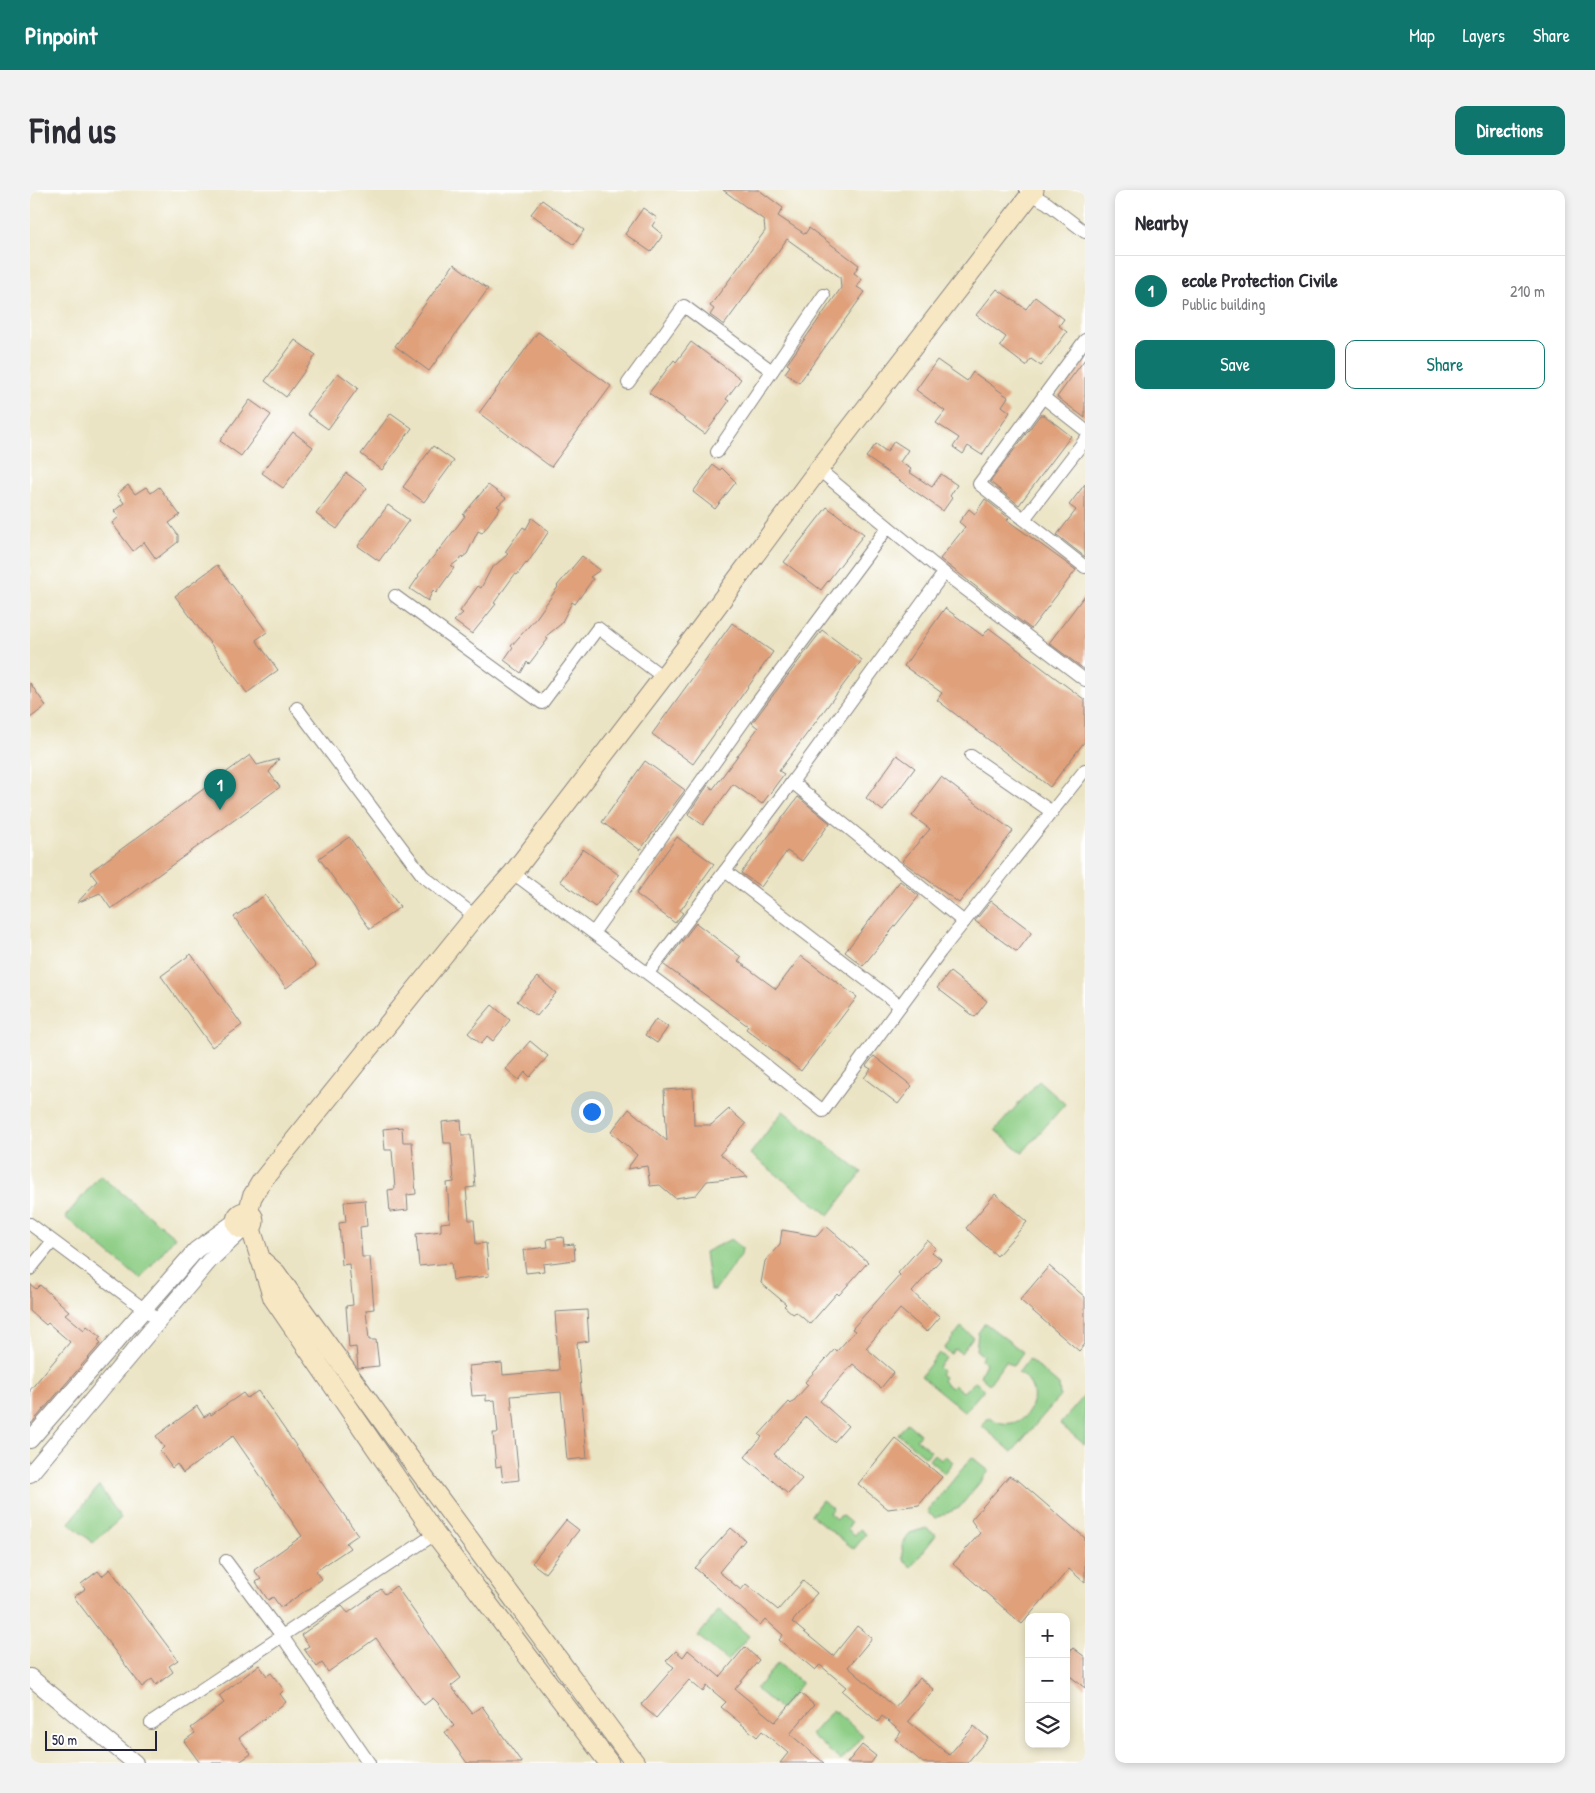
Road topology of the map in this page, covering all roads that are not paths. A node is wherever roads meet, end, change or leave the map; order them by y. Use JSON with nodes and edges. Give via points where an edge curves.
{"nodes":[{"id":1,"x":1029,"y":191,"type":"edge"},
{"id":2,"x":1085,"y":232,"type":"edge"},
{"id":3,"x":824,"y":295,"type":"dead end"},
{"id":4,"x":1085,"y":340,"type":"edge"},
{"id":5,"x":772,"y":371,"type":"junction"},
{"id":6,"x":628,"y":383,"type":"dead end"},
{"id":7,"x":1043,"y":398,"type":"junction"},
{"id":8,"x":1085,"y":430,"type":"edge"},
{"id":9,"x":1085,"y":440,"type":"edge"},
{"id":10,"x":717,"y":452,"type":"dead end"},
{"id":11,"x":818,"y":469,"type":"junction"},
{"id":12,"x":1024,"y":520,"type":"junction"},
{"id":13,"x":888,"y":527,"type":"junction"},
{"id":14,"x":1085,"y":567,"type":"edge"},
{"id":15,"x":944,"y":573,"type":"junction"},
{"id":16,"x":395,"y":596,"type":"dead end"},
{"id":17,"x":663,"y":677,"type":"junction"},
{"id":18,"x":1085,"y":680,"type":"edge"},
{"id":19,"x":297,"y":708,"type":"dead end"},
{"id":20,"x":971,"y":756,"type":"dead end"},
{"id":21,"x":1085,"y":770,"type":"edge"},
{"id":22,"x":792,"y":782,"type":"junction"},
{"id":23,"x":1052,"y":812,"type":"junction"},
{"id":24,"x":725,"y":871,"type":"junction"},
{"id":25,"x":513,"y":873,"type":"junction"},
{"id":26,"x":475,"y":916,"type":"junction"},
{"id":27,"x":964,"y":922,"type":"junction"},
{"id":28,"x":594,"y":932,"type":"junction"},
{"id":29,"x":648,"y":973,"type":"junction"},
{"id":30,"x":900,"y":1006,"type":"junction"},
{"id":31,"x":244,"y":1223,"type":"junction"},
{"id":32,"x":30,"y":1224,"type":"edge"},
{"id":33,"x":52,"y":1242,"type":"junction"},
{"id":34,"x":260,"y":1259,"type":"junction"},
{"id":35,"x":30,"y":1269,"type":"edge"},
{"id":36,"x":144,"y":1307,"type":"junction"},
{"id":37,"x":160,"y":1321,"type":"junction"},
{"id":38,"x":30,"y":1440,"type":"edge"},
{"id":39,"x":32,"y":1468,"type":"edge"},
{"id":40,"x":435,"y":1534,"type":"junction"},
{"id":41,"x":226,"y":1561,"type":"dead end"},
{"id":42,"x":282,"y":1636,"type":"junction"},
{"id":43,"x":30,"y":1678,"type":"edge"},
{"id":44,"x":151,"y":1723,"type":"dead end"},
{"id":45,"x":135,"y":1763,"type":"edge"},
{"id":46,"x":369,"y":1763,"type":"edge"},
{"id":47,"x":609,"y":1763,"type":"edge"},
{"id":48,"x":635,"y":1763,"type":"edge"}],
"edges":[{"from":1,"to":2,"type":"street"},
{"from":1,"to":11,"type":"main road"},
{"from":3,"to":5,"type":"street"},
{"from":4,"to":7,"type":"street"},
{"from":5,"to":6,"type":"street","via":[[684,306]]},
{"from":5,"to":10,"type":"street"},
{"from":7,"to":8,"type":"street"},
{"from":7,"to":12,"type":"street","via":[[978,484]]},
{"from":9,"to":12,"type":"street"},
{"from":11,"to":13,"type":"street"},
{"from":11,"to":17,"type":"main road"},
{"from":12,"to":14,"type":"street"},
{"from":13,"to":15,"type":"street"},
{"from":13,"to":28,"type":"street","via":[[756,704]]},
{"from":15,"to":18,"type":"street"},
{"from":15,"to":22,"type":"street"},
{"from":16,"to":17,"type":"street","via":[[542,703],[598,628]]},
{"from":17,"to":25,"type":"main road"},
{"from":19,"to":26,"type":"street","via":[[423,876]]},
{"from":20,"to":23,"type":"street"},
{"from":21,"to":23,"type":"street"},
{"from":22,"to":24,"type":"street"},
{"from":22,"to":27,"type":"street"},
{"from":23,"to":27,"type":"street"},
{"from":24,"to":29,"type":"street"},
{"from":24,"to":30,"type":"street"},
{"from":25,"to":26,"type":"main road"},
{"from":25,"to":28,"type":"street"},
{"from":26,"to":31,"type":"main road","via":[[261,1182],[252,1197]]},
{"from":27,"to":30,"type":"street"},
{"from":28,"to":29,"type":"street"},
{"from":29,"to":30,"type":"street","via":[[823,1111]]},
{"from":31,"to":34,"type":"main road"},
{"from":31,"to":36,"type":"street","via":[[196,1250]]},
{"from":31,"to":37,"type":"street"},
{"from":32,"to":33,"type":"street"},
{"from":33,"to":35,"type":"street"},
{"from":33,"to":36,"type":"street"},
{"from":34,"to":40,"type":"main road","via":[[273,1298]]},
{"from":34,"to":48,"type":"main road","via":[[276,1273]]},
{"from":36,"to":37,"type":"street"},
{"from":36,"to":38,"type":"street"},
{"from":37,"to":39,"type":"street"},
{"from":40,"to":42,"type":"street"},
{"from":40,"to":47,"type":"main road"},
{"from":41,"to":42,"type":"street"},
{"from":42,"to":44,"type":"street"},
{"from":42,"to":46,"type":"street"},
{"from":43,"to":45,"type":"street"}]}
